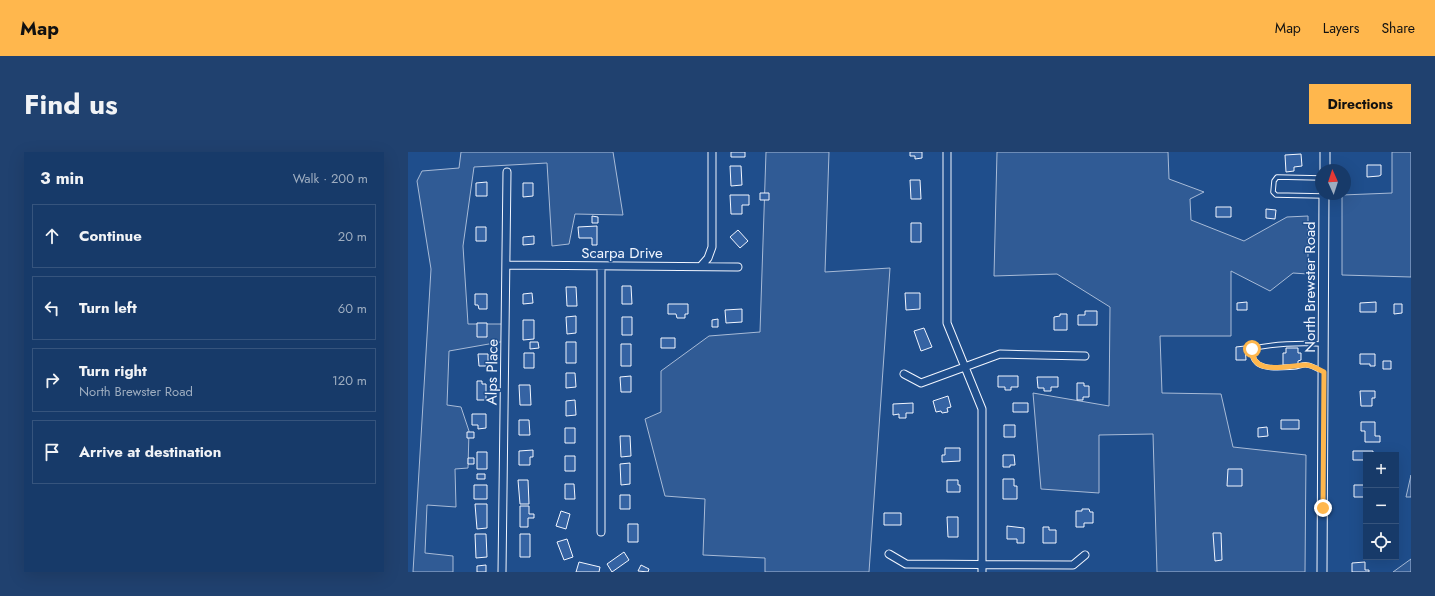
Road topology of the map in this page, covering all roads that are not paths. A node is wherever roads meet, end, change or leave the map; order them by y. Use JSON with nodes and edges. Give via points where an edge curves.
{"nodes":[{"id":1,"x":712,"y":152,"type":"edge"},
{"id":2,"x":947,"y":152,"type":"edge"},
{"id":3,"x":1325,"y":152,"type":"edge"},
{"id":4,"x":1325,"y":164,"type":"edge"},
{"id":5,"x":507,"y":172,"type":"dead end"},
{"id":6,"x":1315,"y":178,"type":"edge"},
{"id":7,"x":1315,"y":195,"type":"edge"},
{"id":8,"x":1324,"y":200,"type":"edge"},
{"id":9,"x":506,"y":265,"type":"junction"},
{"id":10,"x":601,"y":266,"type":"junction"},
{"id":11,"x":701,"y":266,"type":"junction"},
{"id":12,"x":738,"y":267,"type":"dead end"},
{"id":13,"x":1324,"y":344,"type":"junction"},
{"id":14,"x":1086,"y":356,"type":"dead end"},
{"id":15,"x":965,"y":367,"type":"junction"},
{"id":16,"x":1324,"y":372,"type":"junction"},
{"id":17,"x":904,"y":374,"type":"dead end"},
{"id":18,"x":601,"y":532,"type":"dead end"},
{"id":19,"x":889,"y":554,"type":"dead end"},
{"id":20,"x":1085,"y":556,"type":"dead end"},
{"id":21,"x":982,"y":568,"type":"edge"},
{"id":22,"x":502,"y":572,"type":"edge"},
{"id":23,"x":1322,"y":572,"type":"edge"}],
"edges":[{"from":1,"to":11,"type":"street","via":[[712,247],[708,258]]},
{"from":2,"to":15,"type":"street","via":[[947,323]]},
{"from":3,"to":4,"type":"main road"},
{"from":5,"to":9,"type":"street","name":"Alps Place"},
{"from":6,"to":7,"type":"lane","via":[[1277,177],[1273,192],[1276,195]]},
{"from":8,"to":13,"type":"main road","name":"North Brewster Road"},
{"from":9,"to":10,"type":"street","name":"Scarpa Drive"},
{"from":9,"to":22,"type":"street","name":"Alps Place"},
{"from":10,"to":11,"type":"street","name":"Scarpa Drive"},
{"from":10,"to":18,"type":"street"},
{"from":11,"to":12,"type":"street","name":"Scarpa Drive"},
{"from":13,"to":16,"type":"main road","name":"North Brewster Road"},
{"from":13,"to":16,"type":"lane","via":[[1297,343],[1252,349],[1252,358],[1255,363],[1262,366],[1307,365]]},
{"from":14,"to":15,"type":"street","via":[[1000,354]]},
{"from":15,"to":17,"type":"street","via":[[921,383]]},
{"from":15,"to":21,"type":"street","via":[[982,409]]},
{"from":16,"to":23,"type":"main road","name":"North Brewster Road"},
{"from":19,"to":21,"type":"street","via":[[906,564]]},
{"from":20,"to":21,"type":"street","via":[[1073,565]]}]}
